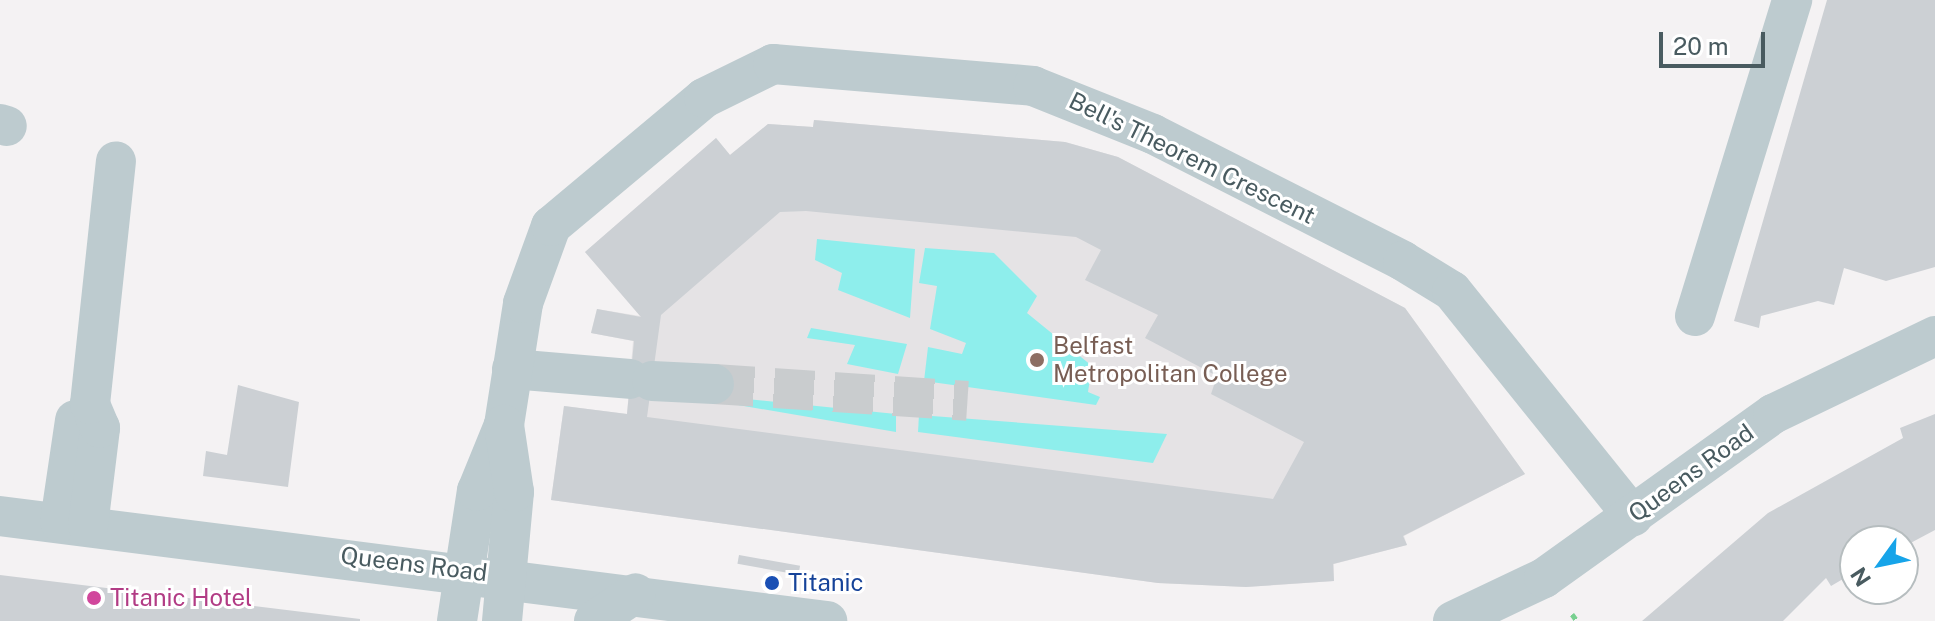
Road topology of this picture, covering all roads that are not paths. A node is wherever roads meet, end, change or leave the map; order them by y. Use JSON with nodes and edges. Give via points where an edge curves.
{"nodes":[{"id":1,"x":1792,"y":0,"type":"edge"},
{"id":2,"x":116,"y":161,"type":"dead end"},
{"id":3,"x":1695,"y":316,"type":"dead end"},
{"id":4,"x":1935,"y":336,"type":"edge"},
{"id":5,"x":512,"y":369,"type":"junction"},
{"id":6,"x":714,"y":384,"type":"tunnel mouth"},
{"id":7,"x":504,"y":425,"type":"junction"},
{"id":8,"x":0,"y":516,"type":"edge"},
{"id":9,"x":1633,"y":516,"type":"junction"},
{"id":10,"x":74,"y":524,"type":"junction"},
{"id":11,"x":462,"y":570,"type":"junction"},
{"id":12,"x":506,"y":575,"type":"junction"},
{"id":13,"x":636,"y":593,"type":"junction"},
{"id":14,"x":457,"y":621,"type":"edge"},
{"id":15,"x":502,"y":621,"type":"edge"},
{"id":16,"x":594,"y":621,"type":"edge"},
{"id":17,"x":827,"y":621,"type":"edge"},
{"id":18,"x":1453,"y":621,"type":"edge"}],
"edges":[{"from":1,"to":3,"type":"street"},
{"from":2,"to":10,"type":"street","via":[[90,404],[74,420]]},
{"from":4,"to":9,"type":"street","name":"Queens Road","via":[[1773,414]]},
{"from":5,"to":6,"type":"street"},
{"from":5,"to":7,"type":"street","name":"Bell's Theorem Crescent"},
{"from":5,"to":9,"type":"street","name":"Bell's Theorem Crescent","via":[[523,303],[551,226],[738,77],[773,64],[1033,86],[1153,134],[1452,291]]},
{"from":7,"to":11,"type":"street","name":"Bell's Theorem Crescent","via":[[477,491]]},
{"from":7,"to":12,"type":"street","name":"Bell's Theorem Crescent","via":[[514,492]]},
{"from":8,"to":10,"type":"street","name":"Queens Road"},
{"from":9,"to":18,"type":"street","name":"Queens Road","via":[[1514,596]]},
{"from":10,"to":11,"type":"street","name":"Queens Road"},
{"from":11,"to":12,"type":"street","name":"Queens Road"},
{"from":11,"to":14,"type":"street","name":"Bell's Theorem Crescent"},
{"from":12,"to":13,"type":"street","name":"Queens Road"},
{"from":12,"to":15,"type":"street","name":"Bell's Theorem Crescent"},
{"from":13,"to":16,"type":"street"},
{"from":13,"to":17,"type":"street","name":"Queens Road"}]}
